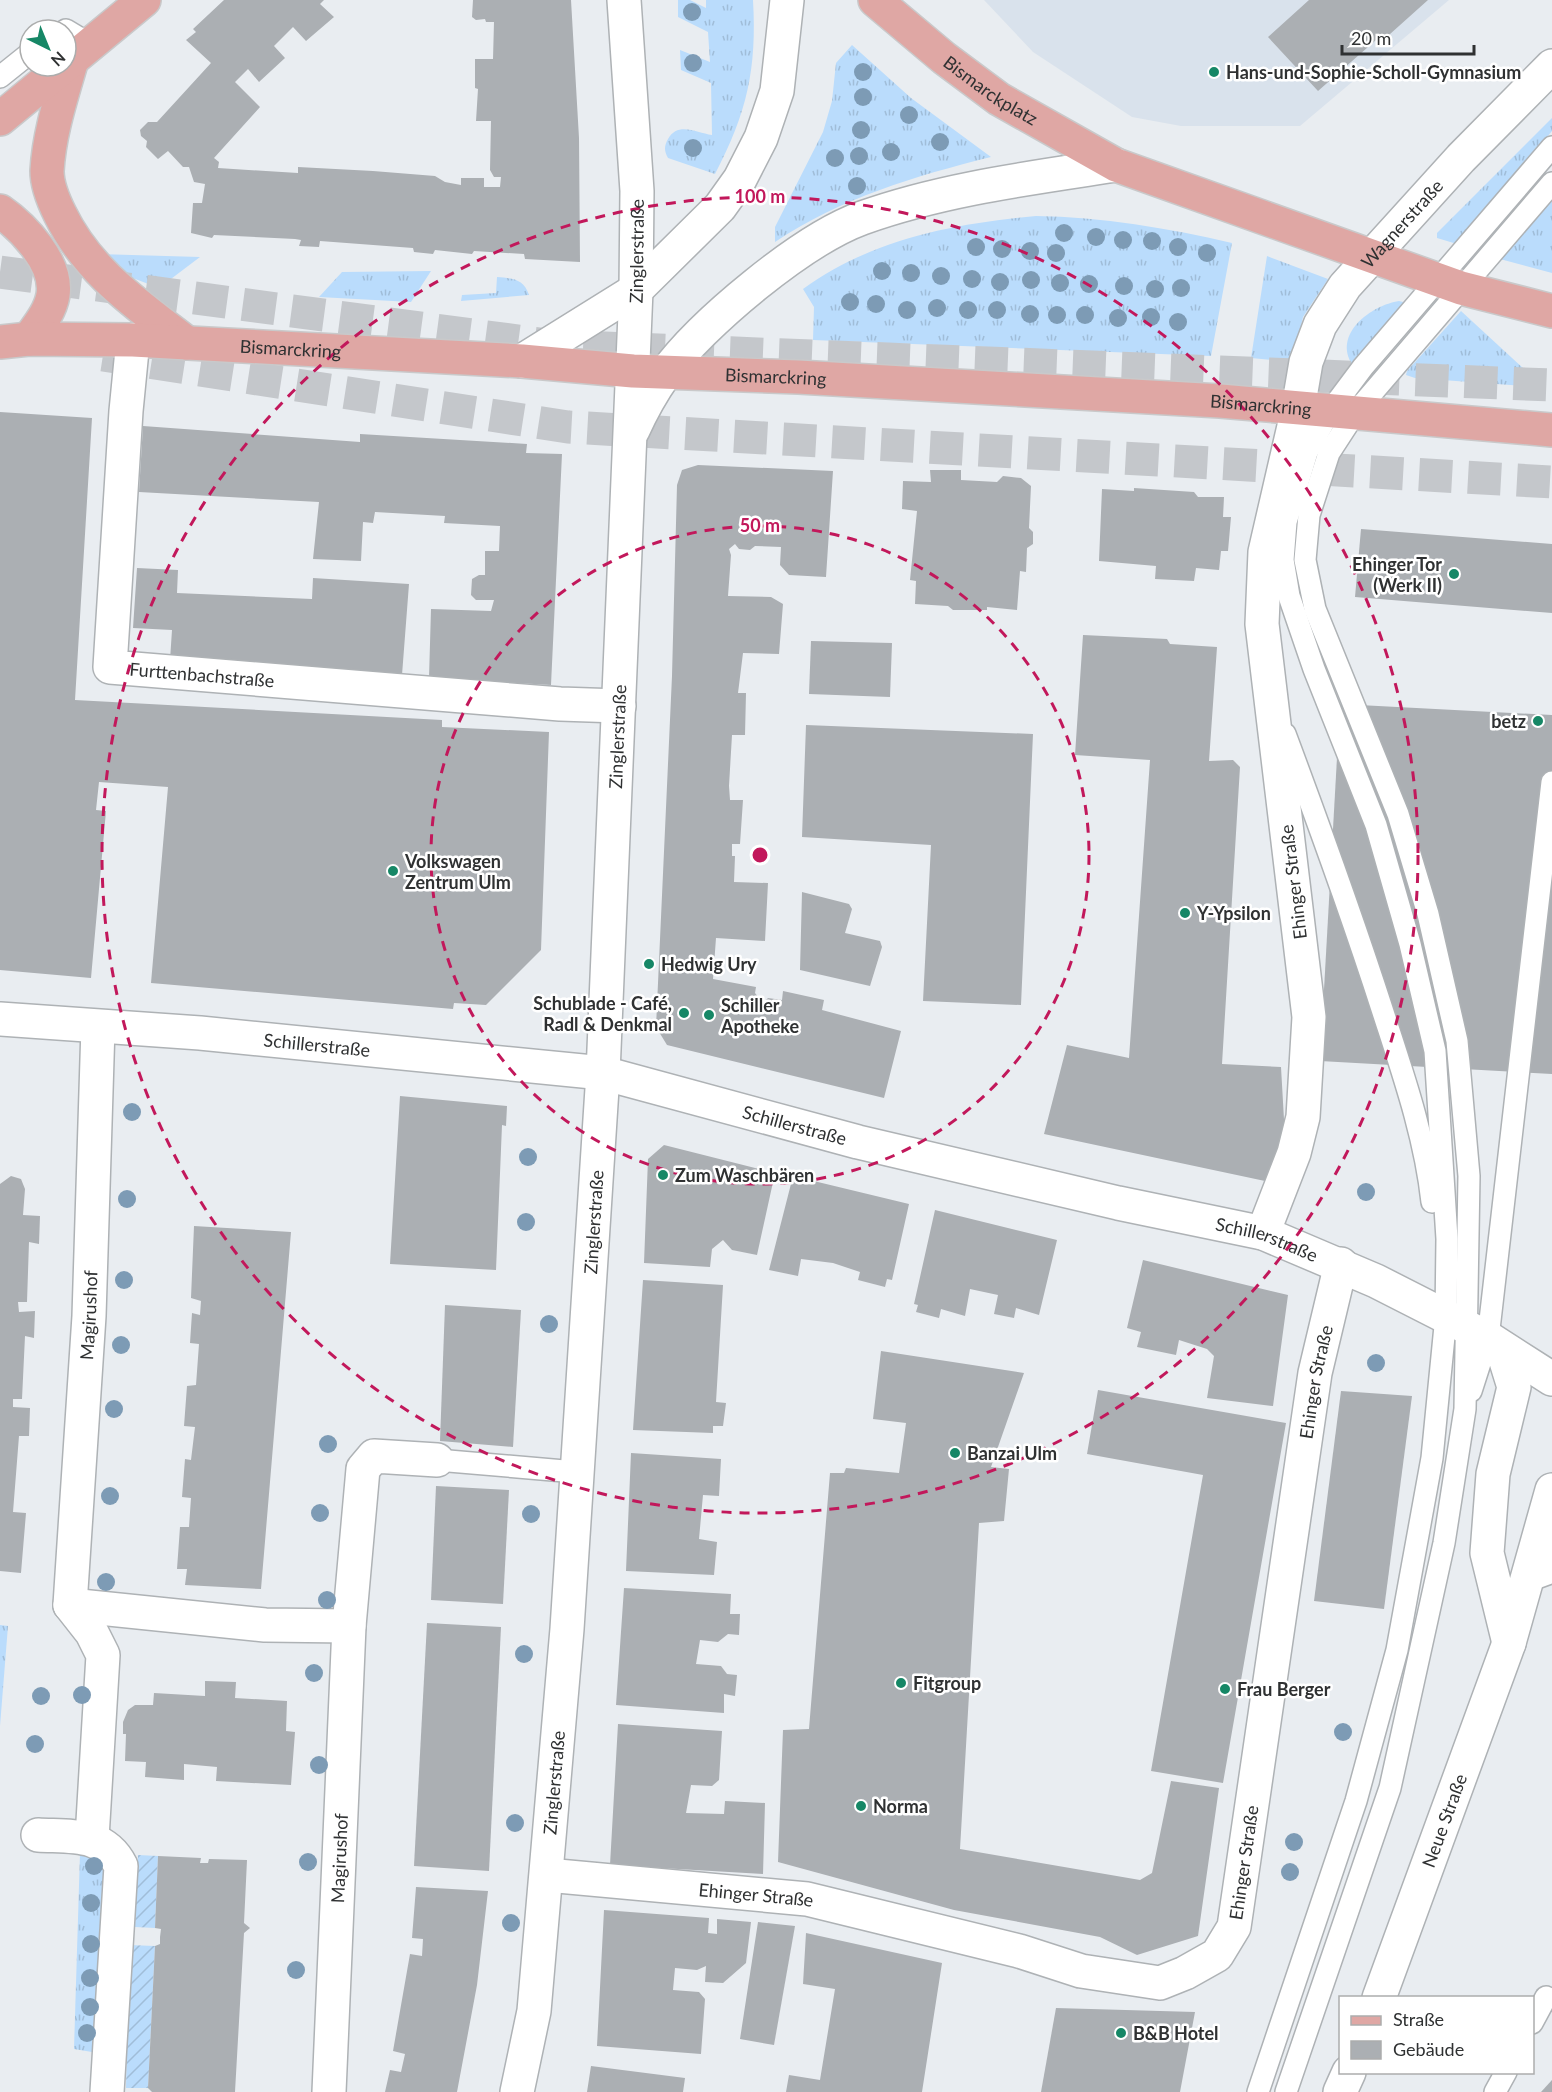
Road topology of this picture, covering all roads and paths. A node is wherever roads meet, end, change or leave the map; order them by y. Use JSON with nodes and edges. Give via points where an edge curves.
{"nodes":[{"id":1,"x":144,"y":0,"type":"edge"},
{"id":2,"x":624,"y":0,"type":"edge"},
{"id":3,"x":787,"y":0,"type":"edge"},
{"id":4,"x":875,"y":0,"type":"edge"},
{"id":5,"x":78,"y":39,"type":"edge"},
{"id":6,"x":18,"y":63,"type":"edge"},
{"id":7,"x":1552,"y":66,"type":"edge"},
{"id":8,"x":0,"y":77,"type":"edge"},
{"id":9,"x":39,"y":78,"type":"edge"},
{"id":10,"x":65,"y":78,"type":"edge"},
{"id":11,"x":0,"y":119,"type":"edge"},
{"id":12,"x":1552,"y":147,"type":"edge"},
{"id":13,"x":1116,"y":165,"type":"junction"},
{"id":14,"x":1552,"y":183,"type":"edge"},
{"id":15,"x":0,"y":211,"type":"edge"},
{"id":16,"x":1373,"y":256,"type":"junction"},
{"id":17,"x":1450,"y":283,"type":"junction"},
{"id":18,"x":636,"y":290,"type":"junction"},
{"id":19,"x":1552,"y":311,"type":"edge"},
{"id":20,"x":133,"y":340,"type":"junction"},
{"id":21,"x":14,"y":341,"type":"edge"},
{"id":22,"x":187,"y":343,"type":"junction"},
{"id":23,"x":522,"y":360,"type":"junction"},
{"id":24,"x":633,"y":371,"type":"junction"},
{"id":25,"x":666,"y":372,"type":"junction"},
{"id":26,"x":1298,"y":408,"type":"junction"},
{"id":27,"x":1342,"y":412,"type":"junction"},
{"id":28,"x":1552,"y":430,"type":"edge"},
{"id":29,"x":628,"y":440,"type":"junction"},
{"id":30,"x":1291,"y":500,"type":"junction"},
{"id":31,"x":1272,"y":527,"type":"junction"},
{"id":32,"x":1283,"y":560,"type":"junction"},
{"id":33,"x":1268,"y":689,"type":"junction"},
{"id":34,"x":619,"y":706,"type":"junction"},
{"id":35,"x":1552,"y":782,"type":"edge"},
{"id":36,"x":0,"y":1019,"type":"edge"},
{"id":37,"x":98,"y":1027,"type":"junction"},
{"id":38,"x":603,"y":1073,"type":"junction"},
{"id":39,"x":1263,"y":1233,"type":"junction"},
{"id":40,"x":1341,"y":1264,"type":"junction"},
{"id":41,"x":1467,"y":1327,"type":"junction"},
{"id":42,"x":1552,"y":1379,"type":"edge"},
{"id":43,"x":437,"y":1460,"type":"joint"},
{"id":44,"x":576,"y":1472,"type":"junction"},
{"id":45,"x":1552,"y":1490,"type":"edge"},
{"id":46,"x":1541,"y":1570,"type":"edge"},
{"id":47,"x":70,"y":1605,"type":"junction"},
{"id":48,"x":349,"y":1626,"type":"junction"},
{"id":49,"x":1509,"y":1643,"type":"junction"},
{"id":50,"x":38,"y":1835,"type":"dead end"},
{"id":51,"x":92,"y":1838,"type":"junction"},
{"id":52,"x":547,"y":1875,"type":"junction"},
{"id":53,"x":1550,"y":1993,"type":"edge"},
{"id":54,"x":1380,"y":1996,"type":"edge"},
{"id":55,"x":1534,"y":2021,"type":"edge"},
{"id":56,"x":1350,"y":2074,"type":"edge"},
{"id":57,"x":1505,"y":2074,"type":"edge"},
{"id":58,"x":107,"y":2092,"type":"edge"},
{"id":59,"x":329,"y":2092,"type":"edge"},
{"id":60,"x":517,"y":2092,"type":"edge"},
{"id":61,"x":1258,"y":2092,"type":"edge"},
{"id":62,"x":1286,"y":2092,"type":"edge"},
{"id":63,"x":1343,"y":2092,"type":"edge"},
{"id":64,"x":1495,"y":2092,"type":"edge"}],
"edges":[{"from":1,"to":5,"type":"main road"},
{"from":2,"to":18,"type":"street","name":"Zinglerstraße","via":[[637,191]]},
{"from":3,"to":18,"type":"street","via":[[777,91],[761,138],[740,179],[691,238]]},
{"from":4,"to":13,"type":"main road","name":"Bismarckplatz","via":[[999,99]]},
{"from":6,"to":8,"type":"lane"},
{"from":7,"to":16,"type":"street","name":"Wagnerstraße","via":[[1446,174]]},
{"from":9,"to":11,"type":"main road"},
{"from":10,"to":22,"type":"main road","via":[[47,173],[54,203],[79,249],[98,272]]},
{"from":12,"to":17,"type":"lane"},
{"from":13,"to":16,"type":"main road"},
{"from":13,"to":25,"type":"street","via":[[953,193],[861,218],[774,270],[714,321]]},
{"from":14,"to":17,"type":"lane"},
{"from":15,"to":21,"type":"main road","via":[[18,223],[51,273],[54,292],[48,311]]},
{"from":16,"to":17,"type":"main road"},
{"from":16,"to":26,"type":"street","name":"Wagnerstraße","via":[[1345,286],[1320,325],[1306,362]]},
{"from":17,"to":19,"type":"main road"},
{"from":17,"to":27,"type":"lane"},
{"from":18,"to":23,"type":"street"},
{"from":18,"to":24,"type":"street","name":"Zinglerstraße"},
{"from":20,"to":21,"type":"main road","name":"Bismarckring"},
{"from":20,"to":22,"type":"main road","name":"Bismarckring"},
{"from":20,"to":34,"type":"street","name":"Furttenbachstraße","via":[[110,667]]},
{"from":22,"to":23,"type":"main road","name":"Bismarckring"},
{"from":23,"to":24,"type":"main road","name":"Bismarckring"},
{"from":24,"to":25,"type":"main road","name":"Bismarckring"},
{"from":24,"to":29,"type":"street","name":"Zinglerstraße"},
{"from":25,"to":26,"type":"main road","name":"Bismarckring"},
{"from":25,"to":29,"type":"street"},
{"from":26,"to":27,"type":"main road","name":"Bismarckring"},
{"from":26,"to":31,"type":"street","name":"Ehinger Straße"},
{"from":27,"to":28,"type":"main road","name":"Bismarckring"},
{"from":27,"to":30,"type":"lane","via":[[1307,452]]},
{"from":27,"to":41,"type":"lane","via":[[1309,515],[1305,560],[1315,609],[1398,814],[1428,914],[1457,1041],[1469,1176]]},
{"from":29,"to":34,"type":"street","name":"Zinglerstraße"},
{"from":30,"to":31,"type":"lane","name":"Ehinger Straße"},
{"from":30,"to":32,"type":"lane"},
{"from":31,"to":32,"type":"lane"},
{"from":31,"to":33,"type":"street","name":"Ehinger Straße","via":[[1265,552],[1263,601]]},
{"from":32,"to":41,"type":"lane","via":[[1297,624],[1376,825],[1410,944],[1435,1051],[1447,1239]]},
{"from":33,"to":39,"type":"street","name":"Ehinger Straße","via":[[1309,1017],[1303,1117],[1294,1153]]},
{"from":33,"to":41,"type":"lane","via":[[1341,883],[1405,1079]]},
{"from":34,"to":38,"type":"street","name":"Zinglerstraße"},
{"from":35,"to":41,"type":"lane"},
{"from":36,"to":37,"type":"street","name":"Schillerstraße"},
{"from":37,"to":38,"type":"street","name":"Schillerstraße","via":[[200,1033]]},
{"from":37,"to":47,"type":"street","name":"Magirushof","via":[[89,1316]]},
{"from":38,"to":39,"type":"street","name":"Schillerstraße","via":[[868,1144]]},
{"from":38,"to":44,"type":"street","name":"Zinglerstraße"},
{"from":39,"to":40,"type":"street","name":"Schillerstraße"},
{"from":40,"to":41,"type":"street","name":"Schillerstraße"},
{"from":40,"to":52,"type":"street","name":"Ehinger Straße","via":[[1315,1373],[1234,1927],[1217,1956],[1160,1983],[1081,1971],[1020,1951],[807,1899]]},
{"from":41,"to":42,"type":"street","name":"Schillerstraße"},
{"from":41,"to":49,"type":"street","via":[[1505,1358],[1514,1387],[1493,1474],[1486,1553]]},
{"from":41,"to":61,"type":"lane","via":[[1432,1458],[1397,1650],[1356,1801]]},
{"from":41,"to":62,"type":"lane","via":[[1465,1409],[1417,1677],[1390,1788]]},
{"from":43,"to":44,"type":"lane"},
{"from":43,"to":48,"type":"street","name":"Magirushof","via":[[374,1456],[363,1469]]},
{"from":44,"to":52,"type":"street","name":"Zinglerstraße"},
{"from":45,"to":46,"type":"street","name":"Neue Straße"},
{"from":46,"to":49,"type":"street","name":"Neue Straße"},
{"from":47,"to":48,"type":"street","via":[[265,1625]]},
{"from":47,"to":51,"type":"street","via":[[103,1655]]},
{"from":48,"to":59,"type":"street","name":"Magirushof"},
{"from":49,"to":54,"type":"street","name":"Neue Straße"},
{"from":50,"to":51,"type":"street"},
{"from":51,"to":58,"type":"street","via":[[110,1849],[121,1866]]},
{"from":52,"to":60,"type":"street","name":"Zinglerstraße","via":[[534,2011]]},
{"from":53,"to":55,"type":"lane"},
{"from":56,"to":63,"type":"street"},
{"from":57,"to":64,"type":"lane"}]}
